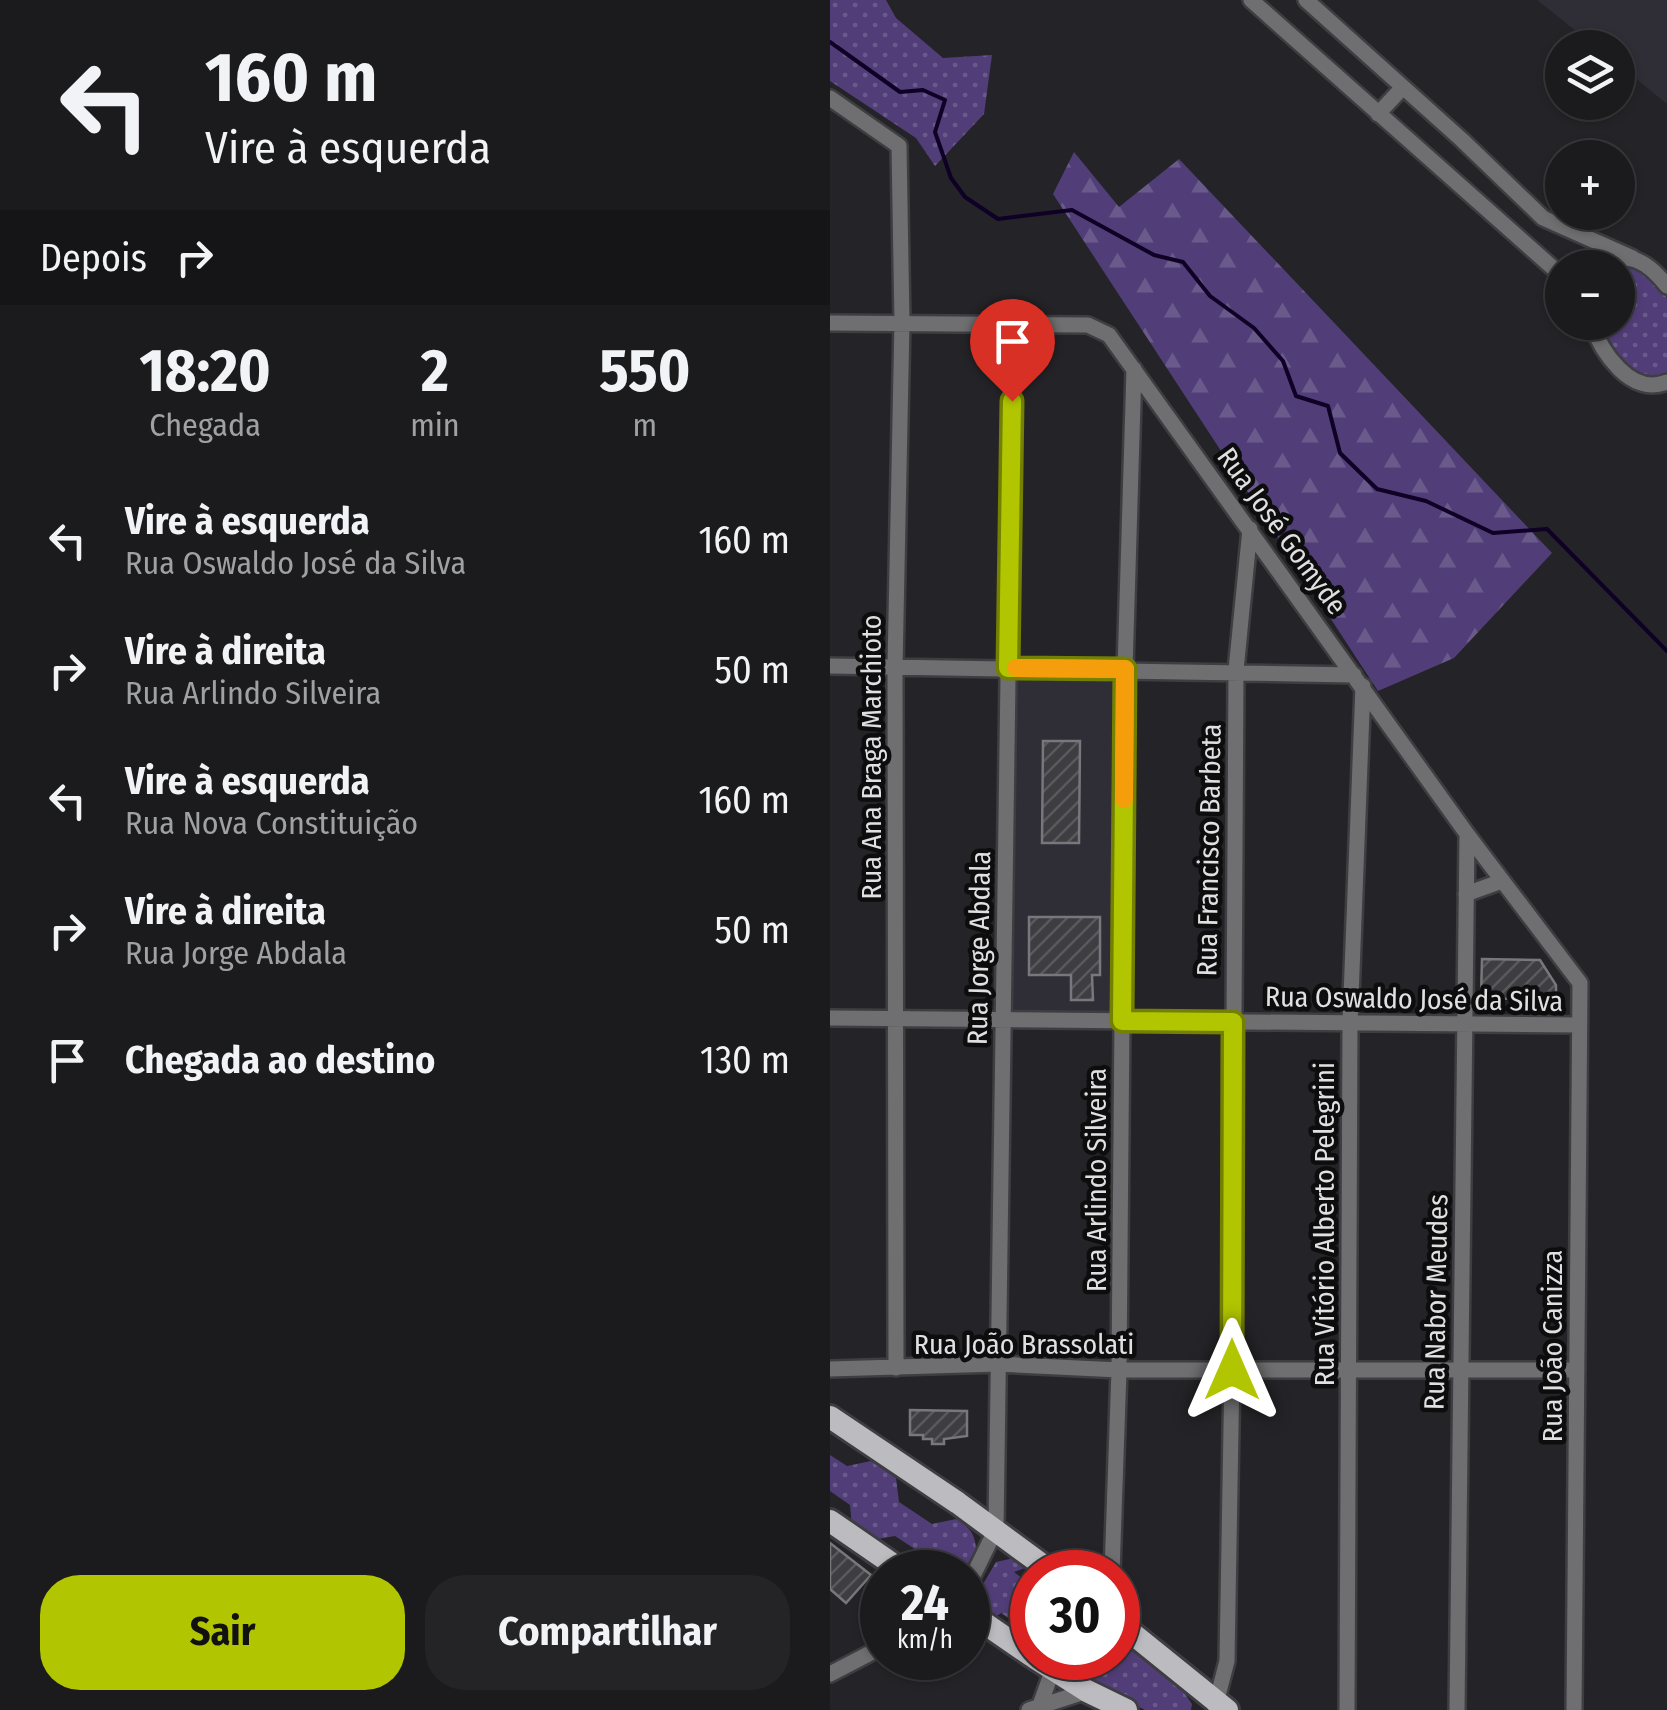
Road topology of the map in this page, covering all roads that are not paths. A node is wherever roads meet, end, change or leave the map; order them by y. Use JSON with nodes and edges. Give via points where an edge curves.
{"nodes":[{"id":1,"x":1251,"y":0,"type":"edge"},
{"id":2,"x":1306,"y":0,"type":"edge"},
{"id":3,"x":1403,"y":87,"type":"junction"},
{"id":4,"x":830,"y":98,"type":"edge"},
{"id":5,"x":1378,"y":114,"type":"junction"},
{"id":6,"x":1615,"y":250,"type":"edge"},
{"id":7,"x":1635,"y":259,"type":"edge"},
{"id":8,"x":1545,"y":261,"type":"edge"},
{"id":9,"x":1667,"y":286,"type":"edge"},
{"id":10,"x":902,"y":322,"type":"junction"},
{"id":11,"x":830,"y":323,"type":"edge"},
{"id":12,"x":1013,"y":324,"type":"junction"},
{"id":13,"x":1600,"y":340,"type":"edge"},
{"id":14,"x":1134,"y":368,"type":"junction"},
{"id":15,"x":1663,"y":386,"type":"edge"},
{"id":16,"x":1250,"y":529,"type":"junction"},
{"id":17,"x":830,"y":666,"type":"edge"},
{"id":18,"x":895,"y":666,"type":"junction"},
{"id":19,"x":1008,"y":668,"type":"junction"},
{"id":20,"x":1125,"y":669,"type":"junction"},
{"id":21,"x":1236,"y":670,"type":"junction"},
{"id":22,"x":1358,"y":680,"type":"junction"},
{"id":23,"x":1390,"y":725,"type":"junction"},
{"id":24,"x":1361,"y":738,"type":"junction"},
{"id":25,"x":1467,"y":834,"type":"junction"},
{"id":26,"x":1502,"y":880,"type":"junction"},
{"id":27,"x":1466,"y":894,"type":"junction"},
{"id":28,"x":1580,"y":983,"type":"joint"},
{"id":29,"x":830,"y":1018,"type":"edge"},
{"id":30,"x":895,"y":1018,"type":"junction"},
{"id":31,"x":1003,"y":1019,"type":"junction"},
{"id":32,"x":1122,"y":1021,"type":"junction"},
{"id":33,"x":1233,"y":1022,"type":"junction"},
{"id":34,"x":1350,"y":1023,"type":"junction"},
{"id":35,"x":1465,"y":1024,"type":"junction"},
{"id":36,"x":1578,"y":1025,"type":"junction"},
{"id":37,"x":998,"y":1364,"type":"junction"},
{"id":38,"x":896,"y":1368,"type":"junction"},
{"id":39,"x":830,"y":1369,"type":"edge"},
{"id":40,"x":1119,"y":1370,"type":"junction"},
{"id":41,"x":1232,"y":1370,"type":"junction"},
{"id":42,"x":1349,"y":1370,"type":"junction"},
{"id":43,"x":1460,"y":1370,"type":"junction"},
{"id":44,"x":1578,"y":1370,"type":"junction"},
{"id":45,"x":830,"y":1417,"type":"edge"},
{"id":46,"x":830,"y":1522,"type":"edge"},
{"id":47,"x":996,"y":1530,"type":"junction"},
{"id":48,"x":871,"y":1550,"type":"edge"},
{"id":49,"x":986,"y":1550,"type":"edge"},
{"id":50,"x":1023,"y":1550,"type":"edge"},
{"id":51,"x":1113,"y":1550,"type":"edge"},
{"id":52,"x":1140,"y":1641,"type":"edge"},
{"id":53,"x":860,"y":1658,"type":"edge"},
{"id":54,"x":830,"y":1674,"type":"edge"},
{"id":55,"x":1038,"y":1680,"type":"edge"},
{"id":56,"x":1071,"y":1680,"type":"edge"},
{"id":57,"x":1107,"y":1702,"type":"edge"},
{"id":58,"x":1034,"y":1708,"type":"edge"},
{"id":59,"x":1219,"y":1708,"type":"edge"},
{"id":60,"x":1348,"y":1710,"type":"edge"},
{"id":61,"x":1456,"y":1710,"type":"edge"},
{"id":62,"x":1574,"y":1710,"type":"edge"}],
"edges":[{"from":1,"to":5,"type":"street"},
{"from":2,"to":3,"type":"street"},
{"from":3,"to":5,"type":"street"},
{"from":3,"to":6,"type":"street","via":[[1543,218]]},
{"from":4,"to":10,"type":"street","name":"Rua Ana Braga Marchioto","via":[[899,146]]},
{"from":5,"to":8,"type":"street"},
{"from":7,"to":9,"type":"street"},
{"from":10,"to":11,"type":"street","name":"Rua José Gomyde"},
{"from":10,"to":12,"type":"street","name":"Rua José Gomyde"},
{"from":10,"to":18,"type":"street","name":"Rua Ana Braga Marchioto"},
{"from":12,"to":14,"type":"street","name":"Rua José Gomyde","via":[[1088,325],[1108,336]]},
{"from":12,"to":19,"type":"street","name":"Rua Jorge Abdala"},
{"from":13,"to":15,"type":"street","via":[[1628,376]]},
{"from":14,"to":16,"type":"street","name":"Rua José Gomyde"},
{"from":14,"to":20,"type":"street","name":"Rua Arlindo Silveira"},
{"from":16,"to":21,"type":"street","name":"Rua Francisco Barbeta"},
{"from":16,"to":22,"type":"street","name":"Rua José Gomyde"},
{"from":17,"to":18,"type":"street"},
{"from":18,"to":19,"type":"street"},
{"from":18,"to":30,"type":"street","name":"Rua Ana Braga Marchioto"},
{"from":19,"to":20,"type":"street"},
{"from":19,"to":31,"type":"street","name":"Rua Jorge Abdala"},
{"from":20,"to":21,"type":"street"},
{"from":20,"to":32,"type":"street","name":"Rua Arlindo Silveira"},
{"from":21,"to":22,"type":"street"},
{"from":21,"to":33,"type":"street","name":"Rua Francisco Barbeta"},
{"from":22,"to":23,"type":"street","name":"Rua José Gomyde"},
{"from":22,"to":24,"type":"street","name":"Rua Vitório Alberto Pelegrini"},
{"from":23,"to":24,"type":"street"},
{"from":23,"to":25,"type":"street","name":"Rua José Gomyde"},
{"from":24,"to":34,"type":"street","name":"Rua Vitório Alberto Pelegrini"},
{"from":25,"to":26,"type":"street","name":"Rua José Gomyde"},
{"from":25,"to":27,"type":"street","name":"Rua Nabor Meudes"},
{"from":26,"to":27,"type":"street"},
{"from":26,"to":28,"type":"street","name":"Rua José Gomyde"},
{"from":27,"to":35,"type":"street","name":"Rua Nabor Meudes"},
{"from":28,"to":36,"type":"street","name":"Rua João Canizza"},
{"from":29,"to":30,"type":"street","name":"Rua Oswaldo José da Silva"},
{"from":30,"to":31,"type":"street","name":"Rua Oswaldo José da Silva"},
{"from":30,"to":38,"type":"street","name":"Rua Ana Braga Marchioto"},
{"from":31,"to":32,"type":"street","name":"Rua Oswaldo José da Silva"},
{"from":31,"to":37,"type":"street","name":"Rua Jorge Abdala"},
{"from":32,"to":33,"type":"street","name":"Rua Oswaldo José da Silva"},
{"from":32,"to":40,"type":"street","name":"Rua Arlindo Silveira"},
{"from":33,"to":34,"type":"street","name":"Rua Oswaldo José da Silva"},
{"from":33,"to":41,"type":"street","name":"Rua Francisco Barbeta"},
{"from":34,"to":35,"type":"street","name":"Rua Oswaldo José da Silva"},
{"from":34,"to":42,"type":"street","name":"Rua Vitório Alberto Pelegrini"},
{"from":35,"to":36,"type":"street","name":"Rua Oswaldo José da Silva"},
{"from":35,"to":43,"type":"street","name":"Rua Nabor Meudes"},
{"from":36,"to":44,"type":"street","name":"Rua João Canizza"},
{"from":37,"to":38,"type":"street","name":"Rua João Brassolati"},
{"from":37,"to":40,"type":"street","name":"Rua João Brassolati"},
{"from":37,"to":47,"type":"street","name":"Rua Jorge Abdala"},
{"from":38,"to":39,"type":"street","name":"Rua João Brassolati"},
{"from":40,"to":41,"type":"street","name":"Rua João Brassolati"},
{"from":40,"to":51,"type":"street","name":"Rua Arlindo Silveira"},
{"from":41,"to":42,"type":"street","name":"Rua João Brassolati"},
{"from":41,"to":59,"type":"street","name":"Rua Francisco Barbeta","via":[[1227,1662]]},
{"from":42,"to":43,"type":"street","name":"Rua João Brassolati"},
{"from":42,"to":60,"type":"street","name":"Rua Vitório Alberto Pelegrini"},
{"from":43,"to":44,"type":"street","name":"Rua João Brassolati"},
{"from":43,"to":61,"type":"street","name":"Rua Nabor Meudes"},
{"from":44,"to":62,"type":"street","name":"Rua João Canizza"},
{"from":45,"to":47,"type":"main road"},
{"from":46,"to":48,"type":"main road"},
{"from":47,"to":49,"type":"street","name":"Rua Jorge Abdala"},
{"from":47,"to":50,"type":"main road"},
{"from":52,"to":59,"type":"main road"},
{"from":53,"to":54,"type":"street"},
{"from":55,"to":58,"type":"street"},
{"from":56,"to":57,"type":"main road"},
{"from":57,"to":58,"type":"street"}]}
